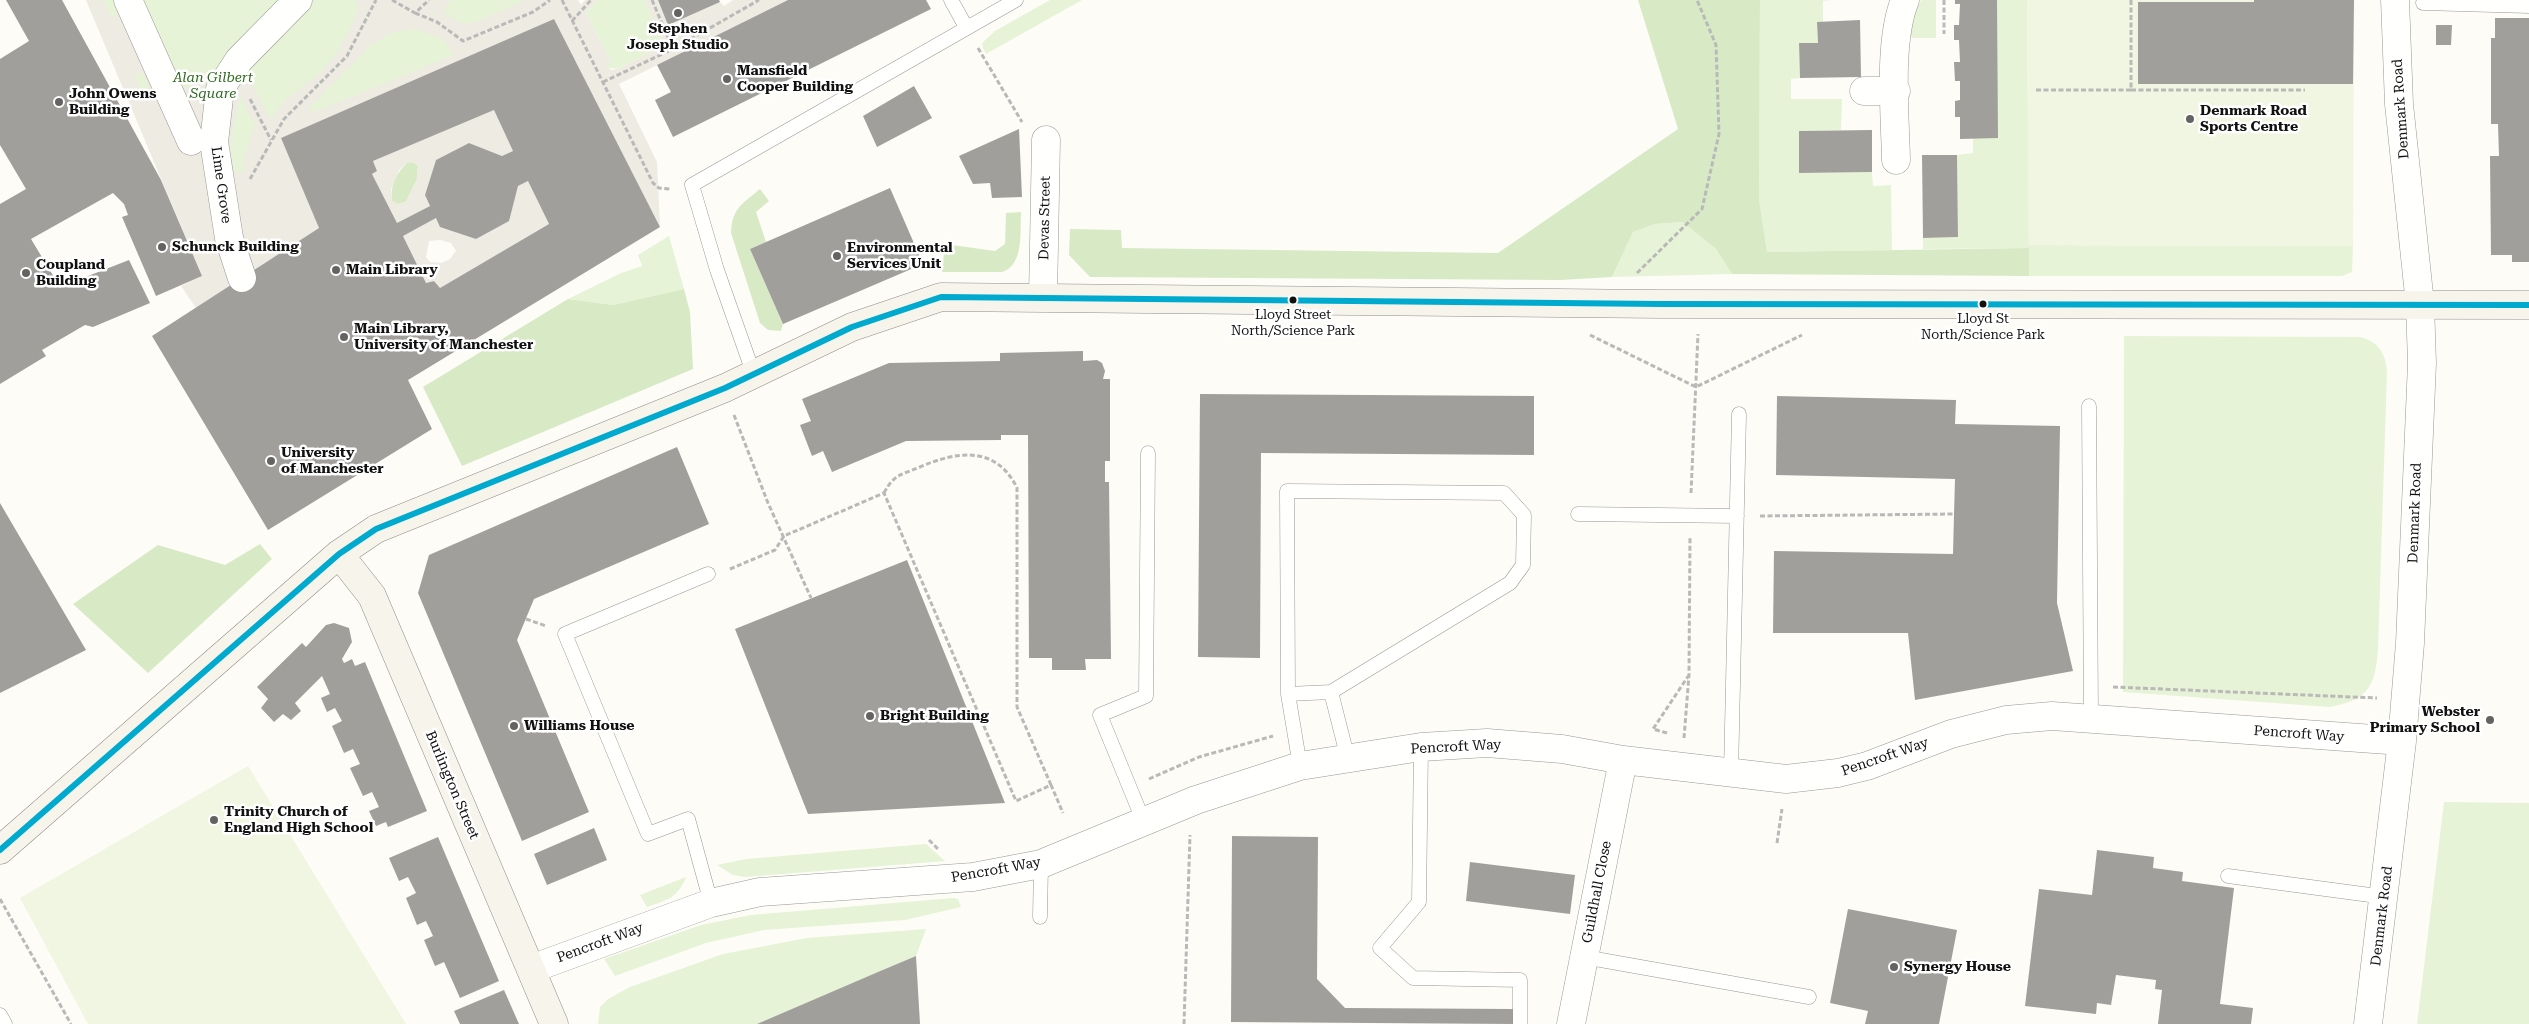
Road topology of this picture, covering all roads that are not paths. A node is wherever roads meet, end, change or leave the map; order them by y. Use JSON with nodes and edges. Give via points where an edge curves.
{"nodes":[{"id":1,"x":128,"y":0,"type":"edge"},
{"id":2,"x":298,"y":0,"type":"edge"},
{"id":3,"x":952,"y":0,"type":"edge"},
{"id":4,"x":1016,"y":0,"type":"edge"},
{"id":5,"x":1905,"y":0,"type":"edge"},
{"id":6,"x":2395,"y":0,"type":"edge"},
{"id":7,"x":2423,"y":3,"type":"dead end"},
{"id":8,"x":2529,"y":6,"type":"edge"},
{"id":9,"x":966,"y":27,"type":"junction"},
{"id":10,"x":1864,"y":91,"type":"dead end"},
{"id":11,"x":1896,"y":91,"type":"junction"},
{"id":12,"x":1046,"y":140,"type":"road end"},
{"id":13,"x":1896,"y":160,"type":"dead end"},
{"id":14,"x":229,"y":238,"type":"junction"},
{"id":15,"x":242,"y":278,"type":"dead end"},
{"id":16,"x":1043,"y":297,"type":"junction"},
{"id":17,"x":2420,"y":304,"type":"junction"},
{"id":18,"x":2529,"y":305,"type":"edge"},
{"id":19,"x":754,"y":375,"type":"junction"},
{"id":20,"x":2090,"y":406,"type":"dead end"},
{"id":21,"x":1739,"y":414,"type":"dead end"},
{"id":22,"x":1148,"y":453,"type":"dead end"},
{"id":23,"x":1578,"y":514,"type":"dead end"},
{"id":24,"x":1737,"y":516,"type":"junction"},
{"id":25,"x":339,"y":554,"type":"junction"},
{"id":26,"x":708,"y":574,"type":"dead end"},
{"id":27,"x":1330,"y":692,"type":"junction"},
{"id":28,"x":1288,"y":694,"type":"junction"},
{"id":29,"x":2090,"y":718,"type":"junction"},
{"id":30,"x":2402,"y":741,"type":"junction"},
{"id":31,"x":1421,"y":747,"type":"junction"},
{"id":32,"x":1348,"y":758,"type":"junction"},
{"id":33,"x":1623,"y":760,"type":"junction"},
{"id":34,"x":1731,"y":762,"type":"junction"},
{"id":35,"x":1300,"y":766,"type":"junction"},
{"id":36,"x":1143,"y":820,"type":"junction"},
{"id":37,"x":1,"y":847,"type":"edge"},
{"id":38,"x":1042,"y":864,"type":"junction"},
{"id":39,"x":2228,"y":876,"type":"dead end"},
{"id":40,"x":2385,"y":897,"type":"junction"},
{"id":41,"x":711,"y":903,"type":"junction"},
{"id":42,"x":1040,"y":917,"type":"dead end"},
{"id":43,"x":1584,"y":957,"type":"junction"},
{"id":44,"x":531,"y":969,"type":"junction"},
{"id":45,"x":1809,"y":997,"type":"dead end"},
{"id":46,"x":0,"y":1015,"type":"edge"},
{"id":47,"x":5,"y":1024,"type":"edge"},
{"id":48,"x":554,"y":1024,"type":"edge"},
{"id":49,"x":1520,"y":1024,"type":"edge"},
{"id":50,"x":1571,"y":1024,"type":"edge"},
{"id":51,"x":2368,"y":1024,"type":"edge"}],
"edges":[{"from":1,"to":14,"type":"street","via":[[189,137]]},
{"from":2,"to":14,"type":"street","name":"Lime Grove","via":[[234,67],[220,89],[214,142]]},
{"from":3,"to":9,"type":"lane"},
{"from":4,"to":9,"type":"lane"},
{"from":5,"to":11,"type":"street","via":[[1896,38]]},
{"from":6,"to":17,"type":"street","name":"Denmark Road","via":[[2399,104]]},
{"from":7,"to":8,"type":"lane"},
{"from":9,"to":19,"type":"lane","via":[[692,185],[717,270]]},
{"from":10,"to":11,"type":"street"},
{"from":11,"to":13,"type":"street"},
{"from":12,"to":16,"type":"street","name":"Devas Street"},
{"from":14,"to":15,"type":"street","name":"Lime Grove"},
{"from":16,"to":17,"type":"street","via":[[1661,304]]},
{"from":16,"to":19,"type":"street","via":[[940,297],[852,327]]},
{"from":17,"to":18,"type":"street"},
{"from":17,"to":30,"type":"street","name":"Denmark Road","via":[[2421,382],[2410,643]]},
{"from":19,"to":25,"type":"street","via":[[376,528]]},
{"from":20,"to":29,"type":"lane"},
{"from":21,"to":24,"type":"lane"},
{"from":22,"to":36,"type":"lane","via":[[1146,696],[1100,715]]},
{"from":23,"to":24,"type":"lane"},
{"from":24,"to":34,"type":"lane"},
{"from":25,"to":37,"type":"street"},
{"from":25,"to":44,"type":"street","name":"Burlington Street","via":[[372,596]]},
{"from":26,"to":41,"type":"lane","via":[[565,634],[648,834],[688,819]]},
{"from":27,"to":28,"type":"lane"},
{"from":27,"to":28,"type":"lane","via":[[1510,583],[1523,565],[1524,515],[1504,493],[1287,491]]},
{"from":27,"to":32,"type":"lane"},
{"from":28,"to":35,"type":"lane"},
{"from":29,"to":30,"type":"street","name":"Pencroft Way"},
{"from":29,"to":34,"type":"street","name":"Pencroft Way","via":[[2052,716],[2006,720],[1951,734],[1867,766],[1838,773],[1786,779]]},
{"from":30,"to":40,"type":"street","name":"Denmark Road"},
{"from":31,"to":32,"type":"street","name":"Pencroft Way"},
{"from":31,"to":33,"type":"street","name":"Pencroft Way","via":[[1487,743],[1562,749]]},
{"from":31,"to":49,"type":"lane","via":[[1419,902],[1380,948],[1413,978],[1520,980]]},
{"from":32,"to":35,"type":"street","name":"Pencroft Way"},
{"from":33,"to":34,"type":"street","name":"Pencroft Way"},
{"from":33,"to":43,"type":"street","name":"Guildhall Close"},
{"from":35,"to":36,"type":"street","name":"Pencroft Way"},
{"from":36,"to":38,"type":"street","name":"Pencroft Way"},
{"from":38,"to":41,"type":"street","name":"Pencroft Way","via":[[973,877],[760,892]]},
{"from":38,"to":42,"type":"lane"},
{"from":39,"to":40,"type":"lane"},
{"from":40,"to":51,"type":"street","name":"Denmark Road"},
{"from":41,"to":44,"type":"street","name":"Pencroft Way"},
{"from":43,"to":45,"type":"lane"},
{"from":43,"to":50,"type":"street","name":"Guildhall Close"},
{"from":44,"to":48,"type":"street","name":"Burlington Street"},
{"from":46,"to":47,"type":"lane"}]}
